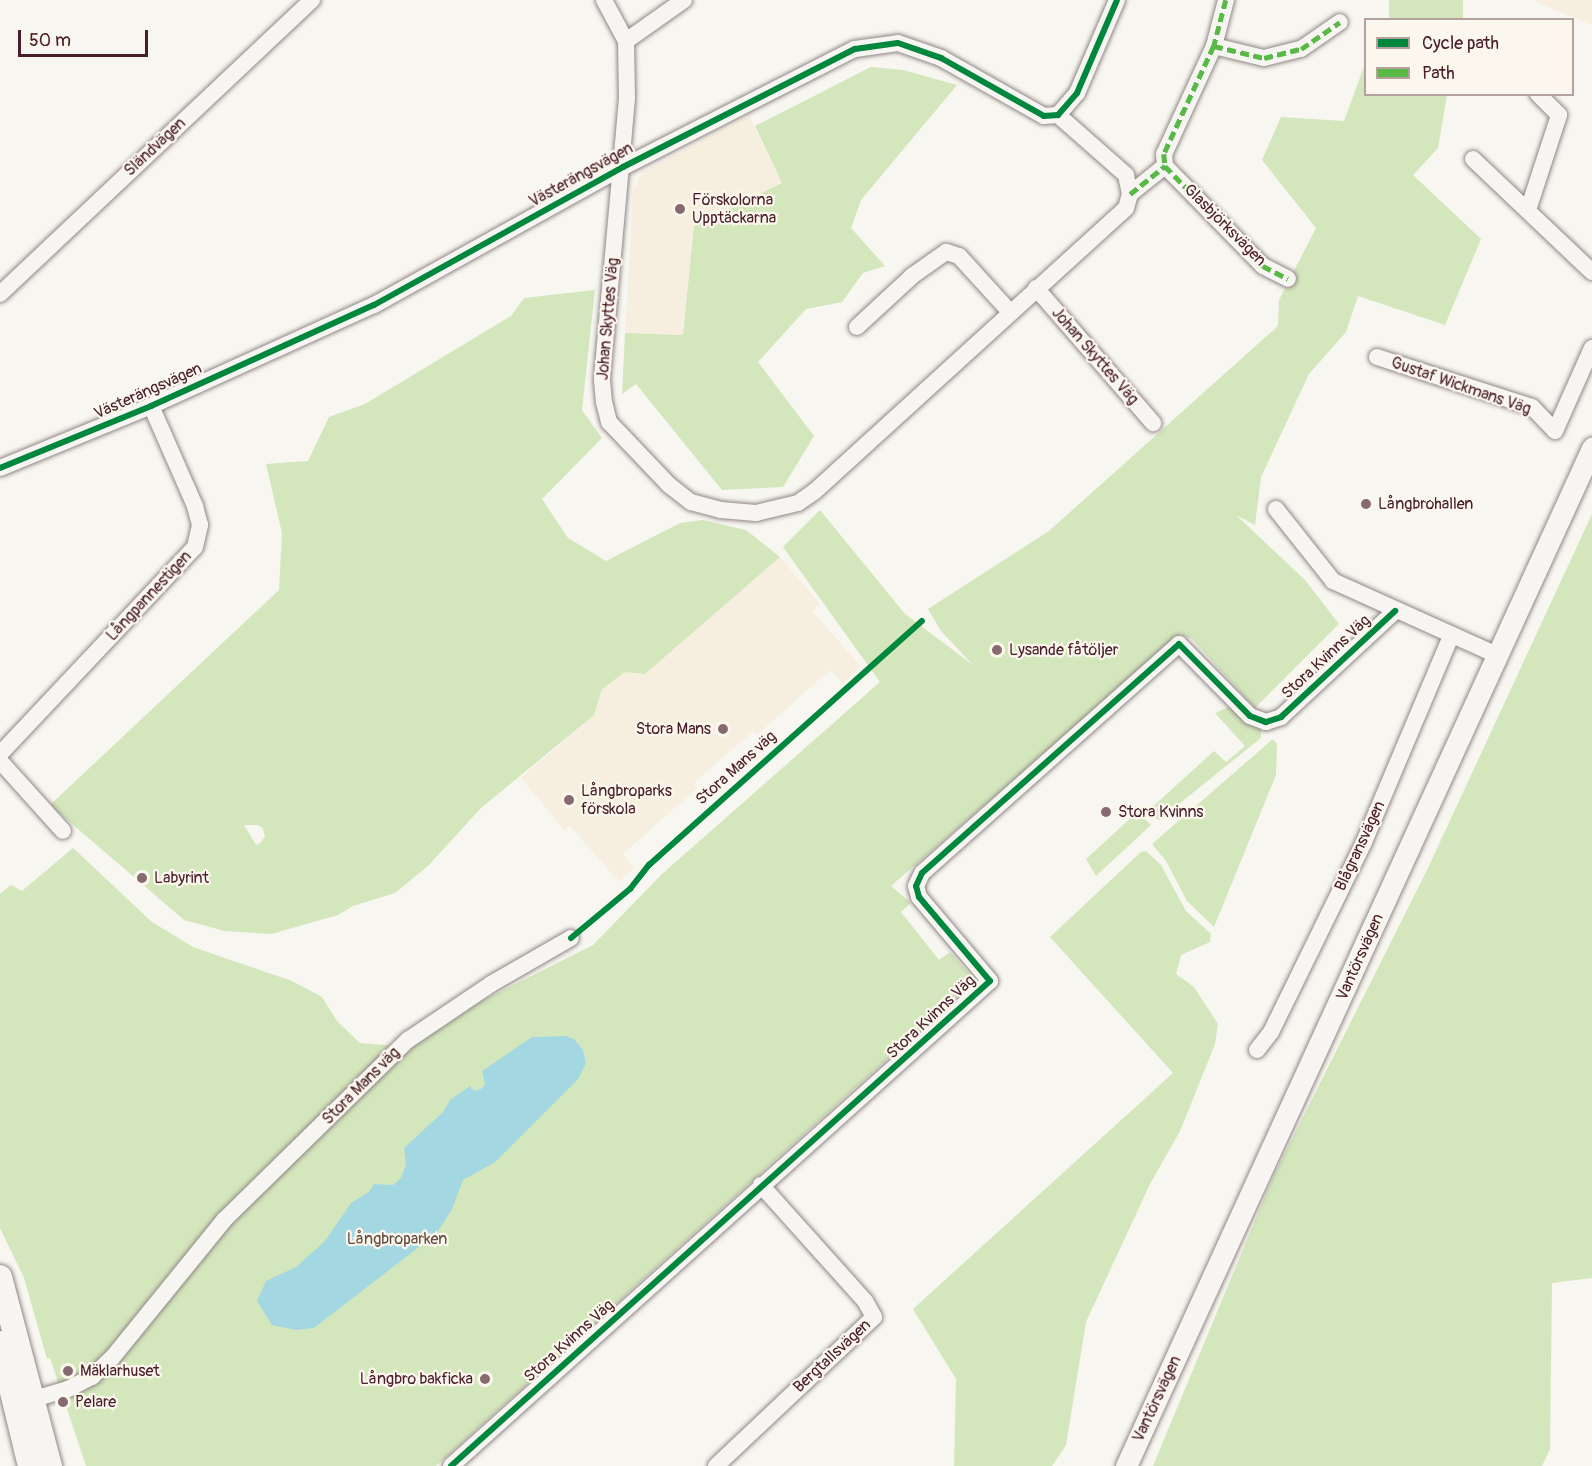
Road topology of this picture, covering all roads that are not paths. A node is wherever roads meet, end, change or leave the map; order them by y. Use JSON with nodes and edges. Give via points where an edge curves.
{"nodes":[{"id":1,"x":312,"y":0,"type":"edge"},
{"id":2,"x":604,"y":0,"type":"edge"},
{"id":3,"x":684,"y":0,"type":"edge"},
{"id":4,"x":1117,"y":0,"type":"edge"},
{"id":5,"x":1226,"y":0,"type":"edge"},
{"id":6,"x":1340,"y":22,"type":"dead end"},
{"id":7,"x":626,"y":42,"type":"junction"},
{"id":8,"x":1214,"y":46,"type":"junction"},
{"id":9,"x":1540,"y":96,"type":"edge"},
{"id":10,"x":1058,"y":116,"type":"junction"},
{"id":11,"x":1473,"y":159,"type":"dead end"},
{"id":12,"x":1165,"y":165,"type":"junction"},
{"id":13,"x":622,"y":166,"type":"junction"},
{"id":14,"x":1130,"y":194,"type":"junction"},
{"id":15,"x":1528,"y":210,"type":"junction"},
{"id":16,"x":1592,"y":272,"type":"edge"},
{"id":17,"x":1288,"y":279,"type":"dead end"},
{"id":18,"x":1036,"y":288,"type":"junction"},
{"id":19,"x":0,"y":294,"type":"edge"},
{"id":20,"x":1010,"y":312,"type":"junction"},
{"id":21,"x":857,"y":327,"type":"dead end"},
{"id":22,"x":1592,"y":348,"type":"edge"},
{"id":23,"x":1377,"y":357,"type":"dead end"},
{"id":24,"x":151,"y":406,"type":"junction"},
{"id":25,"x":1154,"y":423,"type":"dead end"},
{"id":26,"x":1592,"y":448,"type":"edge"},
{"id":27,"x":0,"y":468,"type":"edge"},
{"id":28,"x":1276,"y":509,"type":"dead end"},
{"id":29,"x":1395,"y":611,"type":"junction"},
{"id":30,"x":1451,"y":636,"type":"junction"},
{"id":31,"x":1497,"y":655,"type":"junction"},
{"id":32,"x":0,"y":754,"type":"edge"},
{"id":33,"x":0,"y":761,"type":"edge"},
{"id":34,"x":63,"y":831,"type":"dead end"},
{"id":35,"x":571,"y":938,"type":"dead end"},
{"id":36,"x":1257,"y":1050,"type":"dead end"},
{"id":37,"x":761,"y":1185,"type":"junction"},
{"id":38,"x":0,"y":1277,"type":"edge"},
{"id":39,"x":0,"y":1343,"type":"edge"},
{"id":40,"x":25,"y":1401,"type":"junction"},
{"id":41,"x":30,"y":1466,"type":"edge"},
{"id":42,"x":50,"y":1466,"type":"edge"},
{"id":43,"x":451,"y":1466,"type":"edge"},
{"id":44,"x":716,"y":1466,"type":"edge"},
{"id":45,"x":1126,"y":1466,"type":"edge"}],
"edges":[{"from":1,"to":19,"type":"street","name":"Sländvägen"},
{"from":2,"to":7,"type":"street","name":"Johan Skyttes Väg"},
{"from":3,"to":7,"type":"street"},
{"from":4,"to":10,"type":"street","via":[[1077,93]]},
{"from":5,"to":8,"type":"street"},
{"from":6,"to":8,"type":"street","via":[[1301,49],[1264,58]]},
{"from":7,"to":13,"type":"street","name":"Johan Skyttes Väg"},
{"from":8,"to":12,"type":"street","via":[[1164,154]]},
{"from":9,"to":15,"type":"street","via":[[1559,115]]},
{"from":10,"to":13,"type":"street","name":"Västerängsvägen","via":[[1044,116],[941,58],[897,43],[855,49]]},
{"from":10,"to":14,"type":"street","via":[[1126,176]]},
{"from":11,"to":15,"type":"street"},
{"from":12,"to":14,"type":"street"},
{"from":12,"to":17,"type":"street","name":"Glasbjörksvägen","via":[[1263,266]]},
{"from":13,"to":20,"type":"street","name":"Johan Skyttes Väg","via":[[602,380],[604,402],[609,422],[669,485],[692,502],[756,513],[798,503]]},
{"from":13,"to":24,"type":"street","name":"Västerängsvägen","via":[[374,305]]},
{"from":14,"to":18,"type":"street","name":"Johan Skyttes Väg","via":[[1126,208]]},
{"from":15,"to":16,"type":"street"},
{"from":18,"to":20,"type":"street","name":"Johan Skyttes Väg"},
{"from":18,"to":25,"type":"street","name":"Johan Skyttes Väg"},
{"from":20,"to":21,"type":"street","via":[[959,256],[946,252],[912,276]]},
{"from":22,"to":23,"type":"street","name":"Gustaf Wickmans Väg","via":[[1555,431],[1532,407]]},
{"from":24,"to":27,"type":"street","name":"Västerängsvägen"},
{"from":24,"to":32,"type":"street","name":"Långpannestigen","via":[[195,506],[200,525],[195,547]]},
{"from":26,"to":31,"type":"street","name":"Vantörsvägen"},
{"from":28,"to":29,"type":"street","name":"Stora Kvinns Väg","via":[[1333,581]]},
{"from":29,"to":30,"type":"street","name":"Stora Kvinns Väg"},
{"from":29,"to":37,"type":"street","name":"Stora Kvinns Väg","via":[[1281,717],[1266,722],[1250,716],[1179,644],[922,873],[916,886],[919,897],[990,981]]},
{"from":30,"to":31,"type":"street","name":"Stora Kvinns Väg"},
{"from":30,"to":36,"type":"street","name":"Blågransvägen","via":[[1364,842],[1271,1032]]},
{"from":31,"to":45,"type":"street","name":"Vantörsvägen"},
{"from":33,"to":34,"type":"street"},
{"from":35,"to":40,"type":"street","name":"Stora Mans väg","via":[[491,984],[408,1040],[225,1220],[112,1359],[92,1377]]},
{"from":37,"to":43,"type":"street","name":"Stora Kvinns Väg"},
{"from":37,"to":44,"type":"street","name":"Bergtallsvägen","via":[[865,1301],[874,1317]]},
{"from":38,"to":40,"type":"main road"},
{"from":39,"to":40,"type":"main road"},
{"from":40,"to":41,"type":"main road"},
{"from":40,"to":42,"type":"main road"}]}
